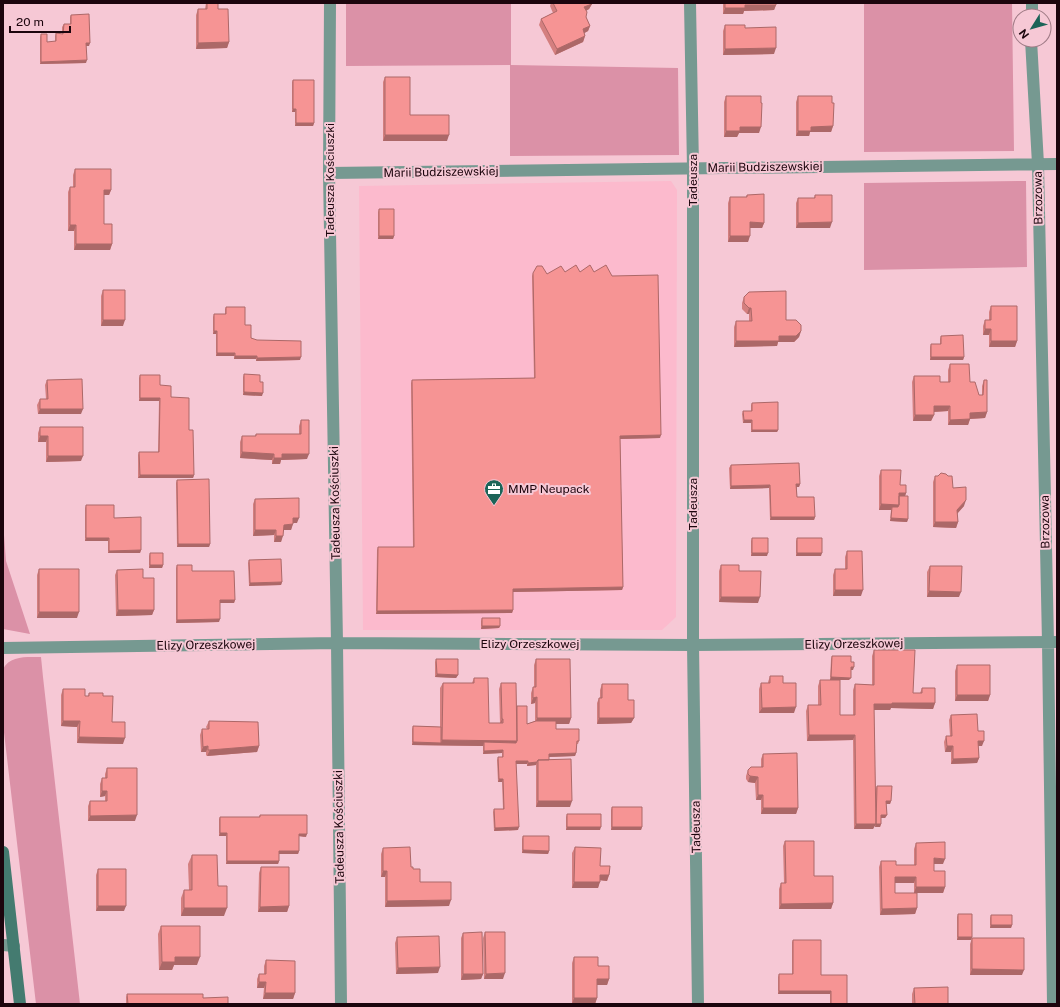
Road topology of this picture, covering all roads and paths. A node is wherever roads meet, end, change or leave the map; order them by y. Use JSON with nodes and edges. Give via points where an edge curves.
{"nodes":[{"id":1,"x":330,"y":3,"type":"edge"},
{"id":2,"x":690,"y":3,"type":"edge"},
{"id":3,"x":1031,"y":48,"type":"edge"},
{"id":4,"x":1038,"y":164,"type":"junction"},
{"id":5,"x":1057,"y":164,"type":"edge"},
{"id":6,"x":693,"y":168,"type":"junction"},
{"id":7,"x":329,"y":173,"type":"junction"},
{"id":8,"x":1052,"y":642,"type":"edge"},
{"id":9,"x":337,"y":643,"type":"junction"},
{"id":10,"x":693,"y":645,"type":"junction"},
{"id":11,"x":3,"y":648,"type":"edge"},
{"id":12,"x":3,"y":852,"type":"edge"},
{"id":13,"x":8,"y":946,"type":"edge"},
{"id":14,"x":20,"y":1004,"type":"edge"},
{"id":15,"x":341,"y":1004,"type":"edge"},
{"id":16,"x":698,"y":1004,"type":"edge"},
{"id":17,"x":1053,"y":1004,"type":"edge"}],
"edges":[{"from":1,"to":7,"type":"street","name":"Tadeusza Kościuszki"},
{"from":2,"to":6,"type":"street","name":"Tadeusza"},
{"from":3,"to":4,"type":"street","name":"Brzozowa"},
{"from":4,"to":5,"type":"street","name":"Marii Budziszewskiej"},
{"from":4,"to":6,"type":"street","name":"Marii Budziszewskiej"},
{"from":4,"to":8,"type":"street","name":"Brzozowa"},
{"from":6,"to":7,"type":"street","name":"Marii Budziszewskiej"},
{"from":6,"to":10,"type":"street","name":"Tadeusza"},
{"from":7,"to":9,"type":"street","name":"Tadeusza Kościuszki"},
{"from":8,"to":10,"type":"street","name":"Elizy Orzeszkowej"},
{"from":8,"to":17,"type":"street","name":"Brzozowa"},
{"from":9,"to":10,"type":"street","name":"Elizy Orzeszkowej"},
{"from":9,"to":11,"type":"street","name":"Elizy Orzeszkowej"},
{"from":9,"to":15,"type":"street","name":"Tadeusza Kościuszki"},
{"from":10,"to":16,"type":"street","name":"Tadeusza"},
{"from":12,"to":13,"type":"main road"},
{"from":13,"to":14,"type":"main road"}]}
